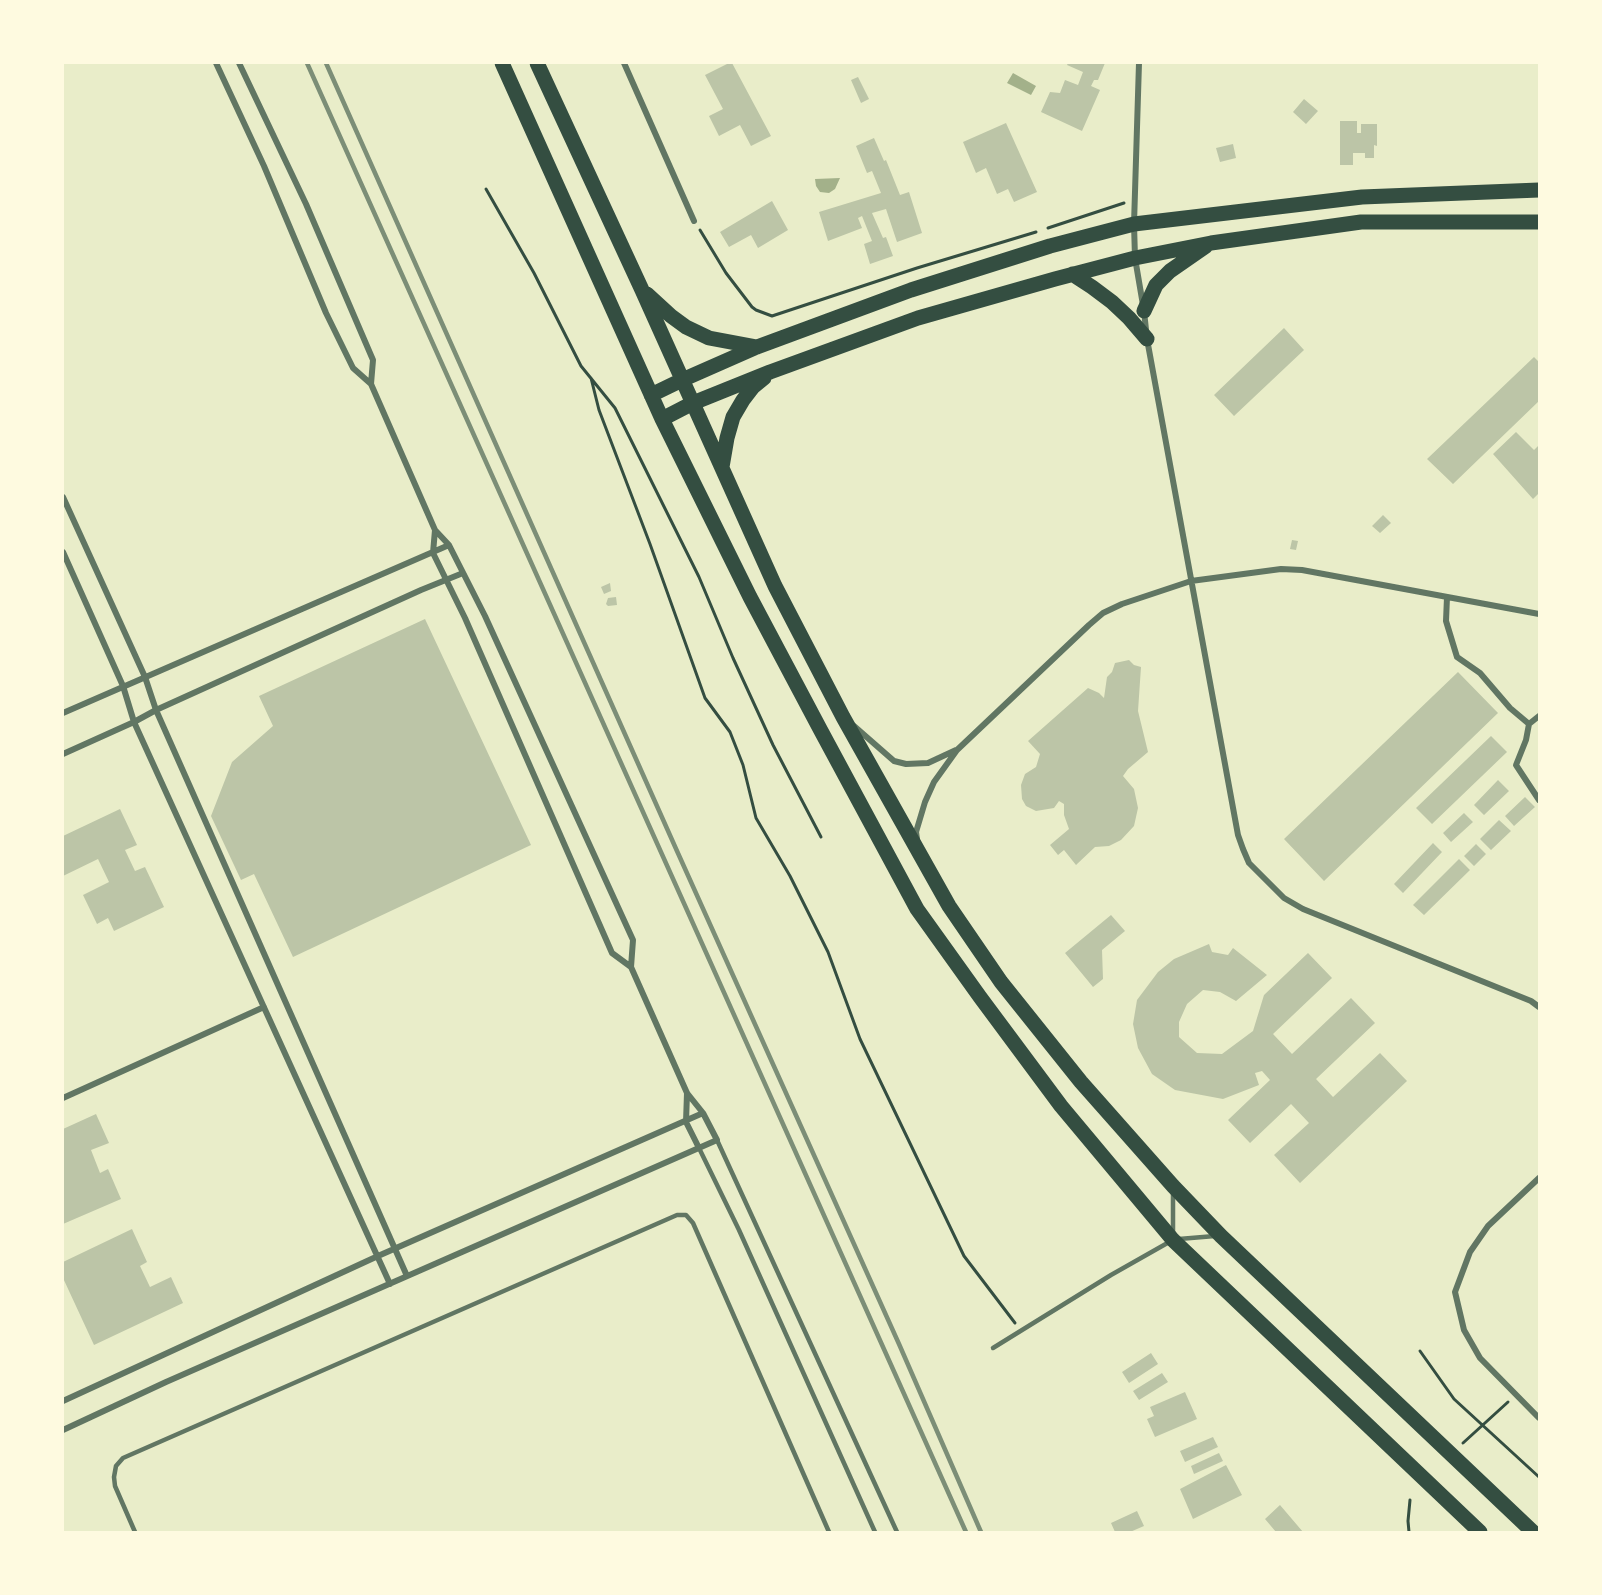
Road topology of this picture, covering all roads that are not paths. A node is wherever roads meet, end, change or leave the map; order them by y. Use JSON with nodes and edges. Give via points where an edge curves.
{"nodes":[{"id":1,"x":216,"y":63,"type":"edge"},
{"id":2,"x":239,"y":63,"type":"edge"},
{"id":3,"x":502,"y":63,"type":"edge"},
{"id":4,"x":537,"y":63,"type":"edge"},
{"id":5,"x":624,"y":63,"type":"edge"},
{"id":6,"x":1139,"y":63,"type":"edge"},
{"id":7,"x":1539,"y":190,"type":"edge"},
{"id":8,"x":694,"y":221,"type":"road end"},
{"id":9,"x":1539,"y":222,"type":"edge"},
{"id":10,"x":1134,"y":224,"type":"junction"},
{"id":11,"x":1211,"y":243,"type":"junction"},
{"id":12,"x":1135,"y":258,"type":"junction"},
{"id":13,"x":1071,"y":274,"type":"junction"},
{"id":14,"x":642,"y":290,"type":"junction"},
{"id":15,"x":1144,"y":311,"type":"junction"},
{"id":16,"x":1147,"y":339,"type":"junction"},
{"id":17,"x":757,"y":346,"type":"junction"},
{"id":18,"x":770,"y":372,"type":"junction"},
{"id":19,"x":682,"y":380,"type":"junction"},
{"id":20,"x":371,"y":384,"type":"junction"},
{"id":21,"x":651,"y":395,"type":"junction"},
{"id":22,"x":693,"y":403,"type":"junction"},
{"id":23,"x":662,"y":418,"type":"junction"},
{"id":24,"x":722,"y":468,"type":"junction"},
{"id":25,"x":63,"y":497,"type":"edge"},
{"id":26,"x":435,"y":530,"type":"junction"},
{"id":27,"x":449,"y":545,"type":"junction"},
{"id":28,"x":63,"y":552,"type":"edge"},
{"id":29,"x":433,"y":553,"type":"junction"},
{"id":30,"x":464,"y":573,"type":"junction"},
{"id":31,"x":446,"y":580,"type":"junction"},
{"id":32,"x":1191,"y":581,"type":"junction"},
{"id":33,"x":1447,"y":597,"type":"junction"},
{"id":34,"x":1539,"y":614,"type":"edge"},
{"id":35,"x":145,"y":678,"type":"junction"},
{"id":36,"x":123,"y":686,"type":"junction"},
{"id":37,"x":156,"y":710,"type":"junction"},
{"id":38,"x":63,"y":713,"type":"edge"},
{"id":39,"x":1539,"y":716,"type":"edge"},
{"id":40,"x":843,"y":717,"type":"junction"},
{"id":41,"x":134,"y":722,"type":"junction"},
{"id":42,"x":1529,"y":724,"type":"junction"},
{"id":43,"x":957,"y":750,"type":"junction"},
{"id":44,"x":63,"y":754,"type":"edge"},
{"id":45,"x":1539,"y":800,"type":"edge"},
{"id":46,"x":919,"y":853,"type":"junction"},
{"id":47,"x":631,"y":967,"type":"junction"},
{"id":48,"x":264,"y":1007,"type":"junction"},
{"id":49,"x":1539,"y":1007,"type":"edge"},
{"id":50,"x":687,"y":1093,"type":"junction"},
{"id":51,"x":63,"y":1098,"type":"edge"},
{"id":52,"x":703,"y":1113,"type":"junction"},
{"id":53,"x":686,"y":1122,"type":"junction"},
{"id":54,"x":717,"y":1140,"type":"junction"},
{"id":55,"x":699,"y":1148,"type":"junction"},
{"id":56,"x":1539,"y":1178,"type":"edge"},
{"id":57,"x":1173,"y":1186,"type":"junction"},
{"id":58,"x":1221,"y":1236,"type":"junction"},
{"id":59,"x":1173,"y":1240,"type":"junction"},
{"id":60,"x":395,"y":1249,"type":"junction"},
{"id":61,"x":378,"y":1256,"type":"junction"},
{"id":62,"x":408,"y":1276,"type":"junction"},
{"id":63,"x":390,"y":1284,"type":"junction"},
{"id":64,"x":993,"y":1348,"type":"dead end"},
{"id":65,"x":63,"y":1401,"type":"edge"},
{"id":66,"x":1539,"y":1418,"type":"edge"},
{"id":67,"x":63,"y":1430,"type":"edge"},
{"id":68,"x":1456,"y":1508,"type":"junction"},
{"id":69,"x":135,"y":1532,"type":"edge"},
{"id":70,"x":829,"y":1532,"type":"edge"},
{"id":71,"x":874,"y":1532,"type":"edge"},
{"id":72,"x":897,"y":1532,"type":"edge"},
{"id":73,"x":1462,"y":1532,"type":"edge"},
{"id":74,"x":1480,"y":1532,"type":"edge"},
{"id":75,"x":1533,"y":1532,"type":"edge"}],
"edges":[{"from":1,"to":20,"type":"street","via":[[326,313],[353,368]]},
{"from":2,"to":20,"type":"street","via":[[306,204],[373,360]]},
{"from":3,"to":21,"type":"main road"},
{"from":4,"to":14,"type":"main road"},
{"from":5,"to":8,"type":"street"},
{"from":6,"to":10,"type":"street"},
{"from":7,"to":10,"type":"main road","via":[[1362,197]]},
{"from":9,"to":11,"type":"main road","via":[[1361,222]]},
{"from":10,"to":12,"type":"street"},
{"from":10,"to":17,"type":"main road","via":[[911,290]]},
{"from":11,"to":12,"type":"main road"},
{"from":11,"to":15,"type":"main road","via":[[1156,285]]},
{"from":12,"to":13,"type":"main road"},
{"from":12,"to":15,"type":"street"},
{"from":13,"to":16,"type":"main road","via":[[1112,302]]},
{"from":13,"to":18,"type":"main road","via":[[918,318]]},
{"from":14,"to":17,"type":"main road","via":[[686,327],[709,338]]},
{"from":14,"to":19,"type":"main road"},
{"from":15,"to":16,"type":"street"},
{"from":16,"to":32,"type":"street"},
{"from":17,"to":19,"type":"main road"},
{"from":18,"to":22,"type":"main road"},
{"from":18,"to":24,"type":"main road","via":[[742,400],[733,417]]},
{"from":19,"to":21,"type":"main road"},
{"from":19,"to":22,"type":"main road"},
{"from":20,"to":26,"type":"street"},
{"from":21,"to":23,"type":"main road"},
{"from":22,"to":23,"type":"main road"},
{"from":22,"to":24,"type":"main road"},
{"from":23,"to":59,"type":"main road","via":[[766,627],[917,909],[1061,1106]]},
{"from":24,"to":40,"type":"main road","via":[[775,586]]},
{"from":25,"to":35,"type":"street"},
{"from":26,"to":27,"type":"street"},
{"from":26,"to":29,"type":"street"},
{"from":27,"to":29,"type":"street"},
{"from":27,"to":30,"type":"street"},
{"from":28,"to":36,"type":"street"},
{"from":29,"to":31,"type":"street"},
{"from":29,"to":35,"type":"street"},
{"from":30,"to":31,"type":"street"},
{"from":30,"to":47,"type":"street","via":[[633,939]]},
{"from":31,"to":37,"type":"street"},
{"from":31,"to":47,"type":"street","via":[[612,952]]},
{"from":32,"to":33,"type":"street","via":[[1302,570]]},
{"from":32,"to":43,"type":"street","via":[[1104,613]]},
{"from":32,"to":49,"type":"street","via":[[1238,835],[1249,863],[1284,898],[1303,909]]},
{"from":33,"to":34,"type":"street"},
{"from":33,"to":42,"type":"street","via":[[1446,621],[1457,657],[1480,673]]},
{"from":35,"to":36,"type":"street"},
{"from":35,"to":37,"type":"street"},
{"from":36,"to":38,"type":"street"},
{"from":36,"to":41,"type":"street"},
{"from":37,"to":41,"type":"street"},
{"from":37,"to":60,"type":"street"},
{"from":39,"to":42,"type":"street"},
{"from":40,"to":43,"type":"street","via":[[900,763],[928,763]]},
{"from":40,"to":46,"type":"main road"},
{"from":41,"to":44,"type":"street"},
{"from":41,"to":48,"type":"street"},
{"from":42,"to":45,"type":"street","via":[[1516,765]]},
{"from":43,"to":46,"type":"street","via":[[925,802],[916,832]]},
{"from":46,"to":57,"type":"main road","via":[[1000,981],[1081,1083]]},
{"from":47,"to":50,"type":"street"},
{"from":48,"to":51,"type":"street"},
{"from":48,"to":61,"type":"street"},
{"from":50,"to":52,"type":"street"},
{"from":50,"to":53,"type":"street"},
{"from":52,"to":53,"type":"street"},
{"from":52,"to":54,"type":"street"},
{"from":53,"to":55,"type":"street"},
{"from":53,"to":60,"type":"street"},
{"from":54,"to":55,"type":"street"},
{"from":54,"to":72,"type":"lane"},
{"from":55,"to":62,"type":"street"},
{"from":55,"to":71,"type":"lane","via":[[740,1230]]},
{"from":56,"to":66,"type":"street","via":[[1488,1226],[1470,1252],[1455,1292],[1464,1330],[1480,1358]]},
{"from":57,"to":58,"type":"main road"},
{"from":57,"to":59,"type":"lane"},
{"from":58,"to":59,"type":"lane"},
{"from":58,"to":75,"type":"main road"},
{"from":59,"to":64,"type":"lane"},
{"from":59,"to":68,"type":"main road"},
{"from":60,"to":61,"type":"street"},
{"from":60,"to":62,"type":"street"},
{"from":61,"to":63,"type":"street"},
{"from":61,"to":65,"type":"street"},
{"from":62,"to":63,"type":"street"},
{"from":63,"to":67,"type":"street"},
{"from":68,"to":73,"type":"main road"},
{"from":68,"to":74,"type":"main road"},
{"from":69,"to":70,"type":"lane","via":[[115,1486],[116,1466],[123,1458],[677,1215],[686,1215],[693,1223]]}]}
